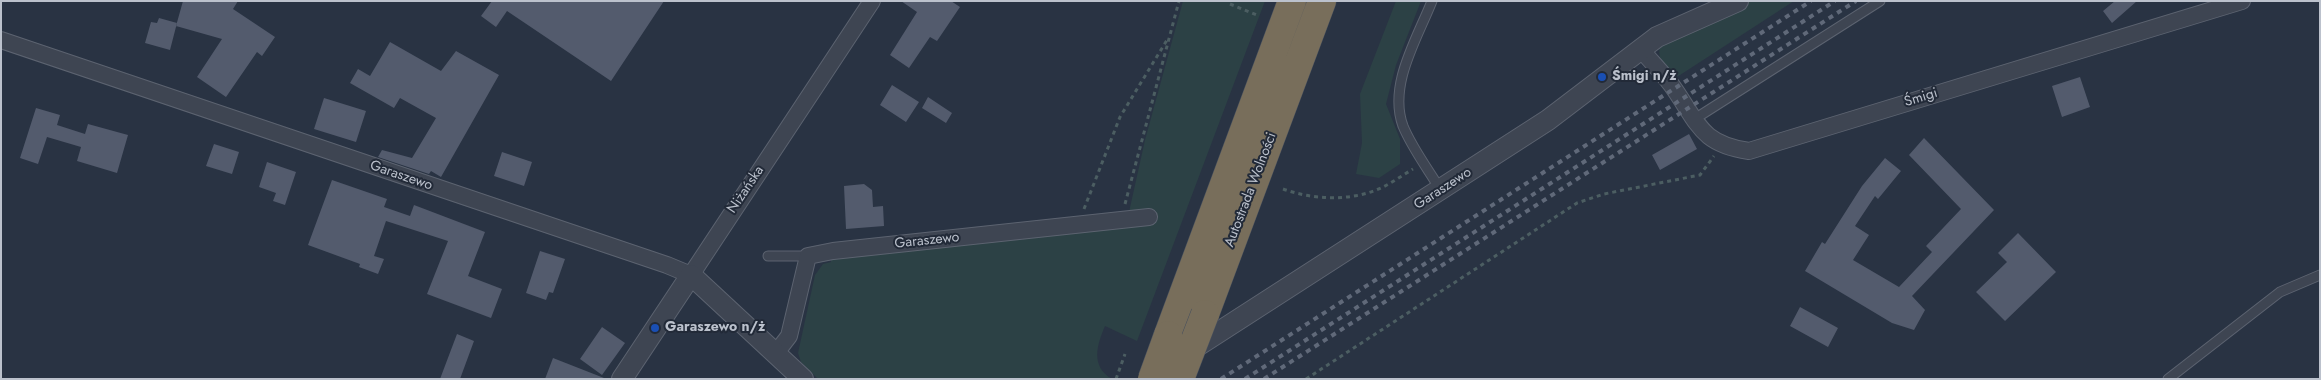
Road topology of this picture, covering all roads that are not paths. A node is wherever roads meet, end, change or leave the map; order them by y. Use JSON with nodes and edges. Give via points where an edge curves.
{"nodes":[{"id":1,"x":872,"y":1,"type":"edge"},
{"id":2,"x":1292,"y":1,"type":"edge"},
{"id":3,"x":1322,"y":1,"type":"edge"},
{"id":4,"x":1432,"y":1,"type":"edge"},
{"id":5,"x":1738,"y":1,"type":"edge"},
{"id":6,"x":1880,"y":1,"type":"edge"},
{"id":7,"x":2242,"y":1,"type":"edge"},
{"id":8,"x":1,"y":40,"type":"edge"},
{"id":9,"x":1640,"y":48,"type":"junction"},
{"id":10,"x":1693,"y":120,"type":"junction"},
{"id":11,"x":1441,"y":191,"type":"junction"},
{"id":12,"x":1149,"y":217,"type":"dead end"},
{"id":13,"x":768,"y":256,"type":"dead end"},
{"id":14,"x":808,"y":256,"type":"junction"},
{"id":15,"x":691,"y":275,"type":"junction"},
{"id":16,"x":2320,"y":275,"type":"edge"},
{"id":17,"x":776,"y":354,"type":"junction"},
{"id":18,"x":622,"y":379,"type":"edge"},
{"id":19,"x":803,"y":379,"type":"edge"},
{"id":20,"x":1147,"y":379,"type":"edge"},
{"id":21,"x":1152,"y":379,"type":"edge"},
{"id":22,"x":1180,"y":379,"type":"edge"},
{"id":23,"x":2168,"y":379,"type":"edge"}],
"edges":[{"from":1,"to":15,"type":"street","name":"Niżańska"},
{"from":2,"to":21,"type":"highway","name":"Autostrada Wolności","bridge":true},
{"from":3,"to":22,"type":"highway","name":"Autostrada Wolności","bridge":true},
{"from":4,"to":11,"type":"lane","via":[[1406,64],[1399,91],[1400,116]]},
{"from":5,"to":9,"type":"street","name":"Garaszewo","via":[[1675,27]]},
{"from":6,"to":10,"type":"lane"},
{"from":7,"to":10,"type":"street","name":"Śmigi","via":[[1749,151],[1721,145],[1708,137]]},
{"from":8,"to":15,"type":"street","name":"Garaszewo"},
{"from":9,"to":10,"type":"street","name":"Śmigi","via":[[1674,89]]},
{"from":9,"to":11,"type":"street","name":"Garaszewo","via":[[1548,120]]},
{"from":11,"to":20,"type":"street","name":"Garaszewo"},
{"from":12,"to":14,"type":"street","name":"Garaszewo"},
{"from":13,"to":14,"type":"lane"},
{"from":14,"to":17,"type":"street","via":[[789,336]]},
{"from":15,"to":17,"type":"street","name":"Garaszewo"},
{"from":15,"to":18,"type":"street","name":"Niżańska"},
{"from":16,"to":23,"type":"lane","via":[[2280,292]]},
{"from":17,"to":19,"type":"street","name":"Garaszewo"}]}
